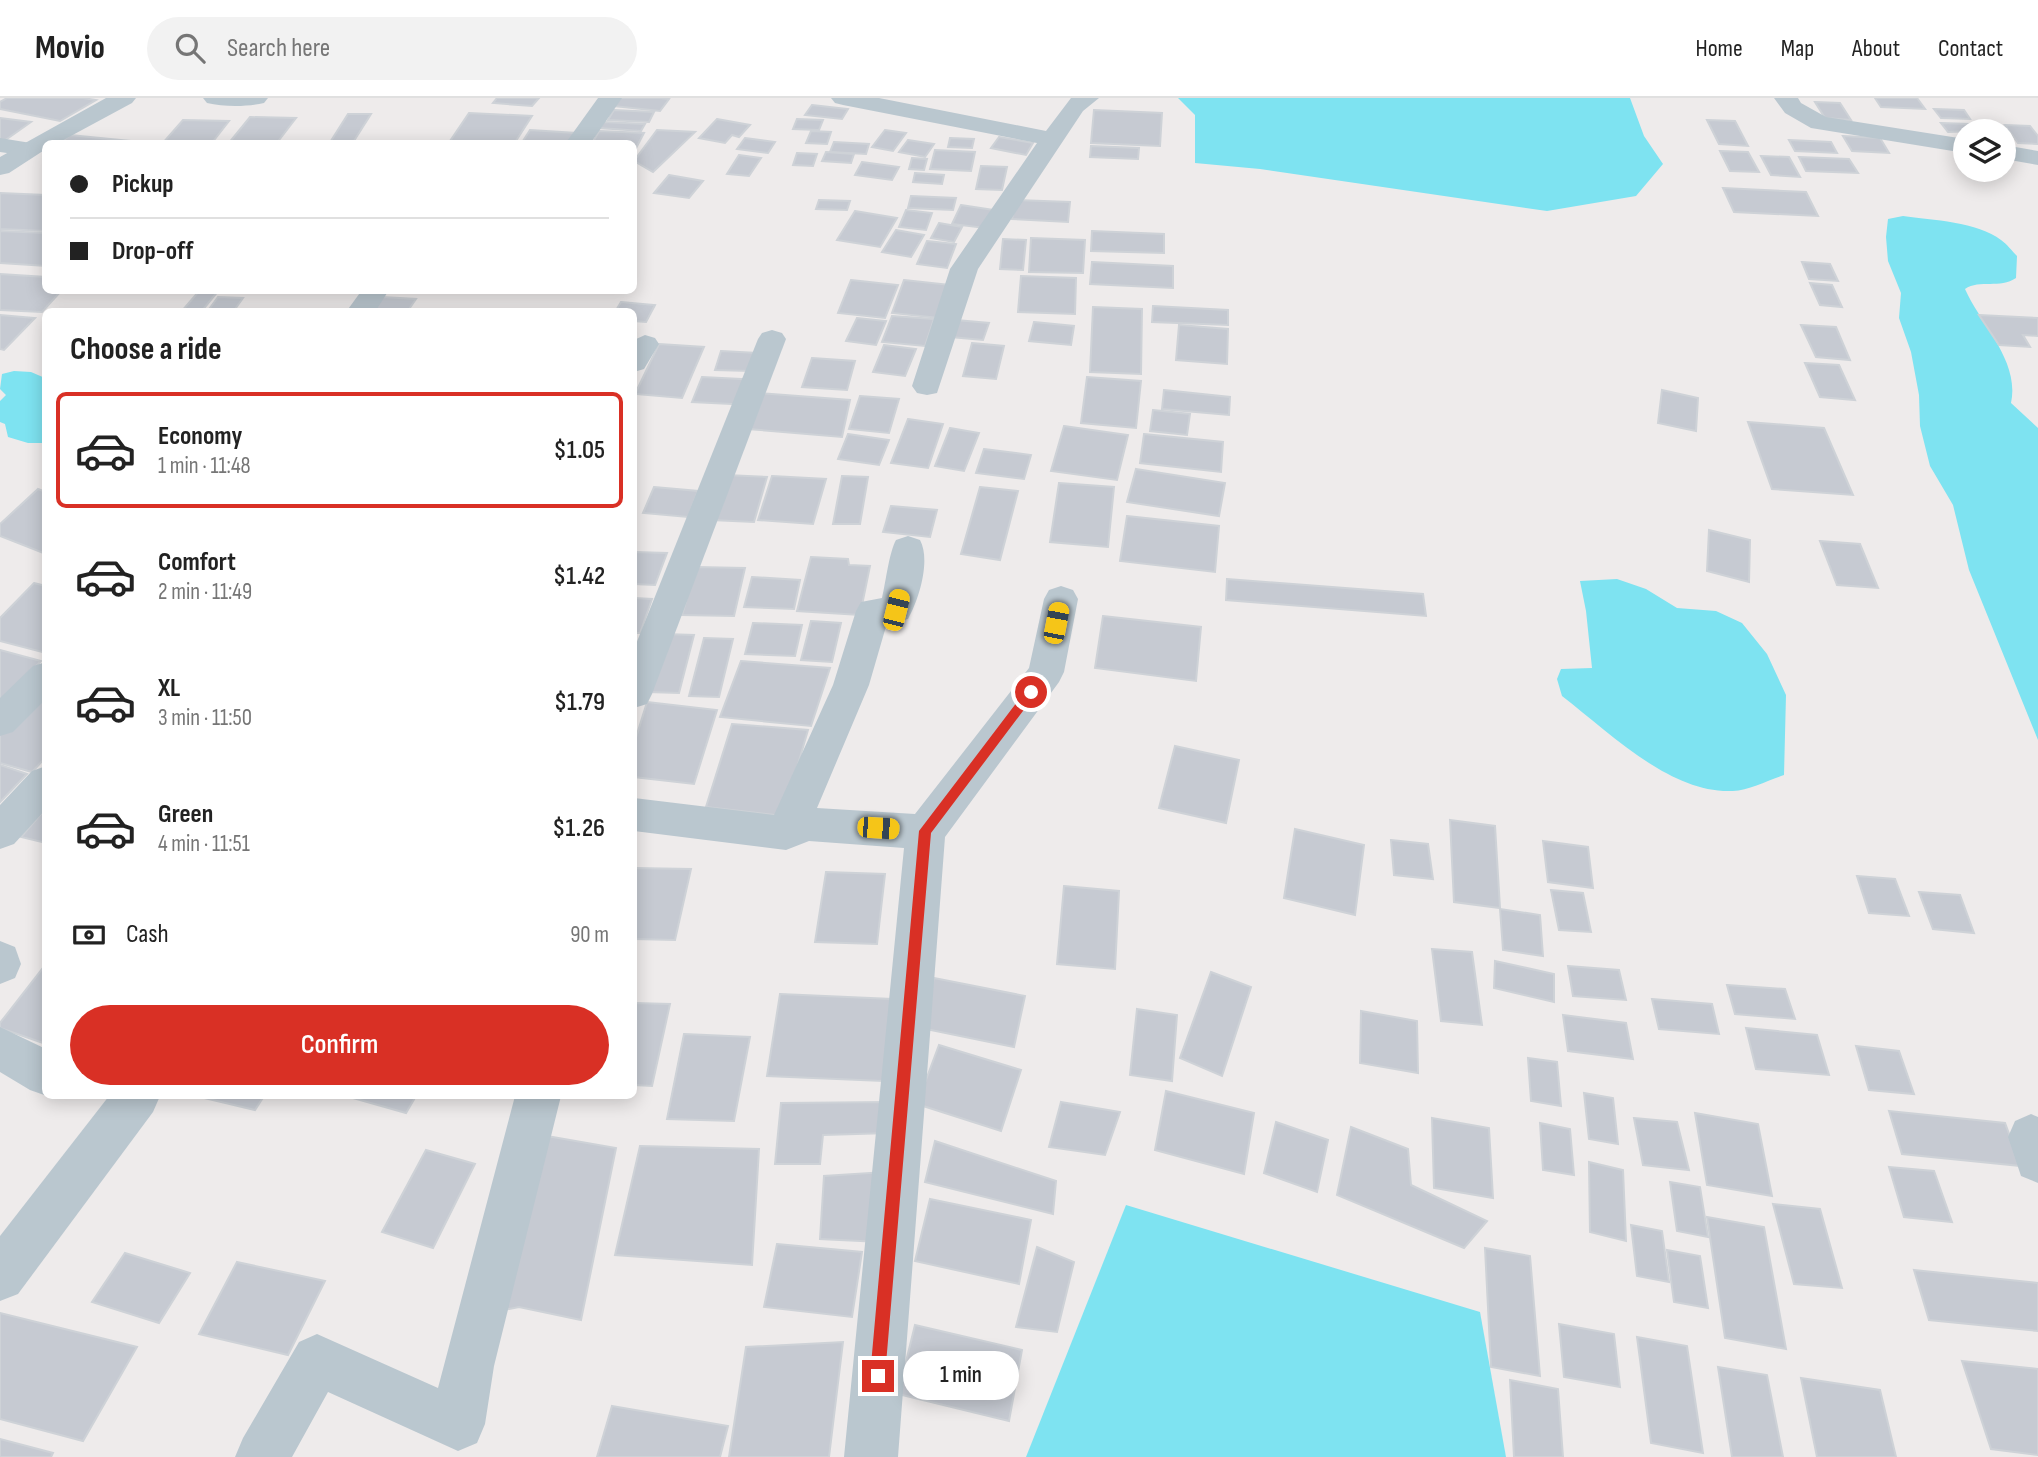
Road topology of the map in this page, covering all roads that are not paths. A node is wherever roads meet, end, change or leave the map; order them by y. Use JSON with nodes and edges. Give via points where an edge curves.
{"nodes":[{"id":1,"x":124,"y":98,"type":"edge"},
{"id":2,"x":215,"y":98,"type":"edge"},
{"id":3,"x":256,"y":98,"type":"edge"},
{"id":4,"x":610,"y":98,"type":"edge"},
{"id":5,"x":843,"y":98,"type":"edge"},
{"id":6,"x":1087,"y":98,"type":"edge"},
{"id":7,"x":1786,"y":98,"type":"edge"},
{"id":8,"x":1052,"y":139,"type":"junction"},
{"id":9,"x":45,"y":140,"type":"edge"},
{"id":10,"x":580,"y":140,"type":"edge"},
{"id":11,"x":42,"y":142,"type":"edge"},
{"id":12,"x":1953,"y":144,"type":"edge"},
{"id":13,"x":0,"y":145,"type":"edge"},
{"id":14,"x":28,"y":149,"type":"junction"},
{"id":15,"x":2016,"y":154,"type":"edge"},
{"id":16,"x":2038,"y":158,"type":"edge"},
{"id":17,"x":0,"y":168,"type":"edge"},
{"id":18,"x":772,"y":339,"type":"dead end"},
{"id":19,"x":927,"y":386,"type":"dead end"},
{"id":20,"x":908,"y":548,"type":"dead end"},
{"id":21,"x":1060,"y":599,"type":"dead end"},
{"id":22,"x":42,"y":680,"type":"edge"},
{"id":23,"x":637,"y":686,"type":"edge"},
{"id":24,"x":0,"y":721,"type":"edge"},
{"id":25,"x":42,"y":786,"type":"edge"},
{"id":26,"x":637,"y":814,"type":"edge"},
{"id":27,"x":925,"y":831,"type":"junction"},
{"id":28,"x":0,"y":832,"type":"edge"},
{"id":29,"x":786,"y":832,"type":"junction"},
{"id":30,"x":0,"y":1048,"type":"edge"},
{"id":31,"x":42,"y":1072,"type":"edge"},
{"id":32,"x":135,"y":1099,"type":"edge"},
{"id":33,"x":537,"y":1099,"type":"edge"},
{"id":34,"x":0,"y":1276,"type":"edge"},
{"id":35,"x":262,"y":1457,"type":"edge"},
{"id":36,"x":871,"y":1457,"type":"edge"}],
"edges":[{"from":1,"to":9,"type":"street"},
{"from":2,"to":3,"type":"street"},
{"from":4,"to":10,"type":"street"},
{"from":5,"to":8,"type":"street"},
{"from":6,"to":8,"type":"street","via":[[1075,106]]},
{"from":7,"to":12,"type":"street","via":[[1793,108],[1819,123]]},
{"from":8,"to":19,"type":"street","via":[[964,269]]},
{"from":11,"to":14,"type":"street"},
{"from":13,"to":14,"type":"street"},
{"from":14,"to":17,"type":"street"},
{"from":15,"to":16,"type":"street"},
{"from":18,"to":23,"type":"street"},
{"from":20,"to":29,"type":"street","via":[[896,610],[873,611],[851,685]]},
{"from":21,"to":27,"type":"street","via":[[1046,672]]},
{"from":22,"to":24,"type":"street"},
{"from":25,"to":28,"type":"street"},
{"from":26,"to":29,"type":"street"},
{"from":27,"to":29,"type":"street","via":[[807,824]]},
{"from":27,"to":36,"type":"street"},
{"from":30,"to":31,"type":"street"},
{"from":32,"to":34,"type":"street"},
{"from":33,"to":35,"type":"street","via":[[468,1366],[458,1424],[317,1360]]}]}
